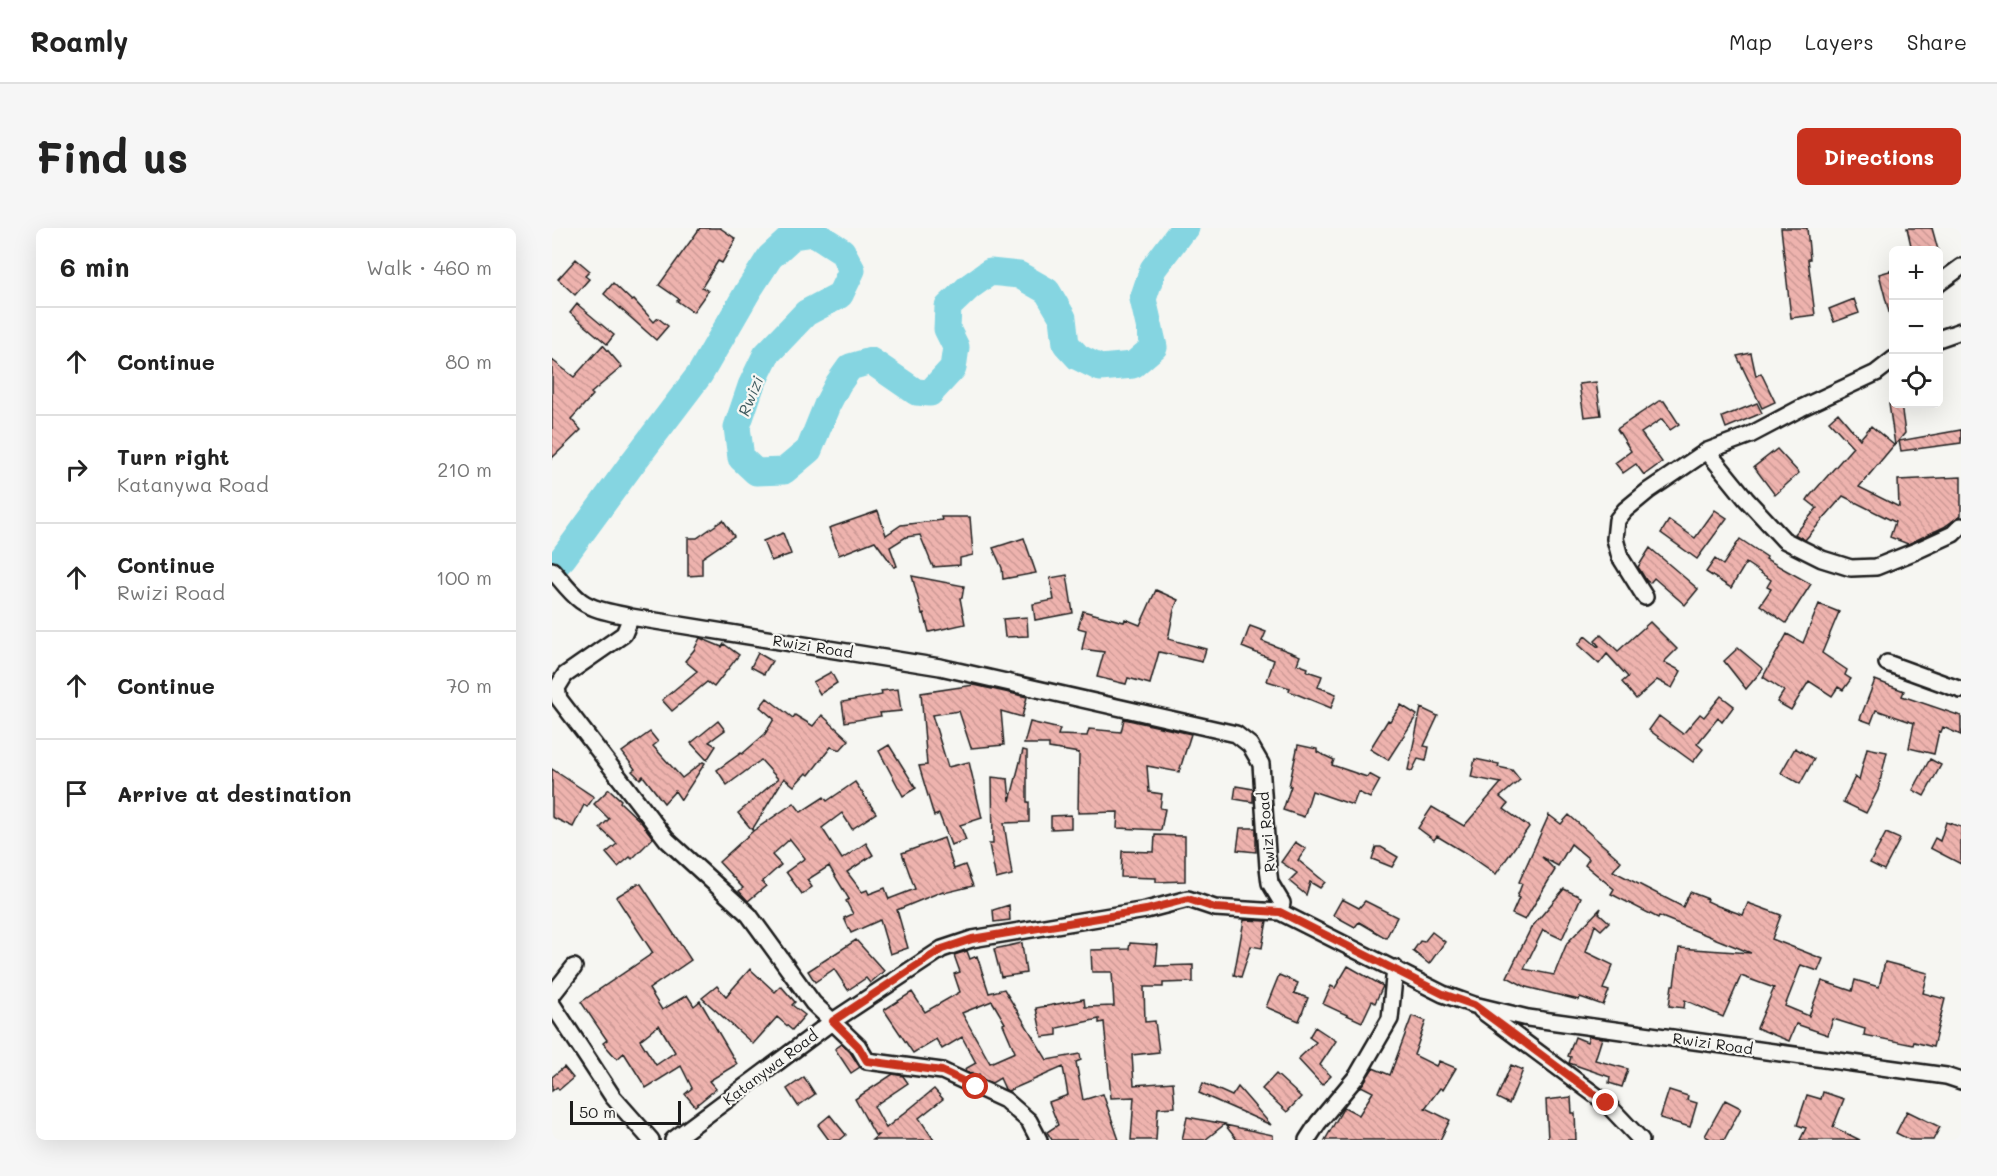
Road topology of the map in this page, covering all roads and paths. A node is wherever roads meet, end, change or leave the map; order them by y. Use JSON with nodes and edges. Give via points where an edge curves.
{"nodes":[{"id":1,"x":1961,"y":267,"type":"edge"},
{"id":2,"x":1943,"y":281,"type":"edge"},
{"id":3,"x":1961,"y":331,"type":"edge"},
{"id":4,"x":1943,"y":337,"type":"edge"},
{"id":5,"x":1889,"y":362,"type":"edge"},
{"id":6,"x":1707,"y":451,"type":"junction"},
{"id":7,"x":1961,"y":526,"type":"edge"},
{"id":8,"x":552,"y":570,"type":"edge"},
{"id":9,"x":1645,"y":597,"type":"dead end"},
{"id":10,"x":631,"y":616,"type":"junction"},
{"id":11,"x":1887,"y":663,"type":"dead end"},
{"id":12,"x":1961,"y":690,"type":"edge"},
{"id":13,"x":1280,"y":912,"type":"junction"},
{"id":14,"x":573,"y":967,"type":"dead end"},
{"id":15,"x":1395,"y":968,"type":"junction"},
{"id":16,"x":552,"y":995,"type":"edge"},
{"id":17,"x":552,"y":1004,"type":"edge"},
{"id":18,"x":1474,"y":1005,"type":"junction"},
{"id":19,"x":833,"y":1021,"type":"junction"},
{"id":20,"x":1961,"y":1081,"type":"edge"},
{"id":21,"x":651,"y":1140,"type":"edge"},
{"id":22,"x":673,"y":1140,"type":"edge"},
{"id":23,"x":1039,"y":1140,"type":"edge"},
{"id":24,"x":1306,"y":1140,"type":"edge"},
{"id":25,"x":1641,"y":1140,"type":"edge"}],
"edges":[{"from":1,"to":2,"type":"street"},
{"from":3,"to":4,"type":"street"},
{"from":5,"to":6,"type":"street","via":[[1876,373],[1750,435]]},
{"from":6,"to":7,"type":"street","via":[[1784,540],[1822,560],[1851,568],[1876,567],[1953,534]]},
{"from":6,"to":9,"type":"street","via":[[1648,491],[1617,520],[1615,539],[1620,557]]},
{"from":8,"to":10,"type":"street","name":"Rwizi Road","via":[[594,608]]},
{"from":10,"to":13,"type":"street","name":"Rwizi Road","via":[[940,667],[1236,734],[1250,745],[1261,764],[1270,883],[1282,903]]},
{"from":10,"to":19,"type":"street","via":[[624,634],[565,675],[557,688],[559,699],[667,840],[749,915],[813,1003]]},
{"from":11,"to":12,"type":"street"},
{"from":13,"to":15,"type":"street","name":"Rwizi Road"},
{"from":13,"to":19,"type":"street","name":"Katanywa Road","via":[[1215,908],[1188,899],[1146,910],[972,939],[942,949]]},
{"from":14,"to":16,"type":"street"},
{"from":15,"to":18,"type":"street","name":"Rwizi Road","via":[[1443,994]]},
{"from":15,"to":24,"type":"street","via":[[1390,1019],[1357,1076]]},
{"from":17,"to":21,"type":"street","via":[[613,1097]]},
{"from":18,"to":20,"type":"street","name":"Rwizi Road","via":[[1528,1018]]},
{"from":18,"to":25,"type":"street","via":[[1606,1103]]},
{"from":19,"to":22,"type":"street","name":"Katanywa Road"},
{"from":19,"to":23,"type":"street","via":[[867,1061],[942,1071],[1005,1100],[1029,1121]]}]}
